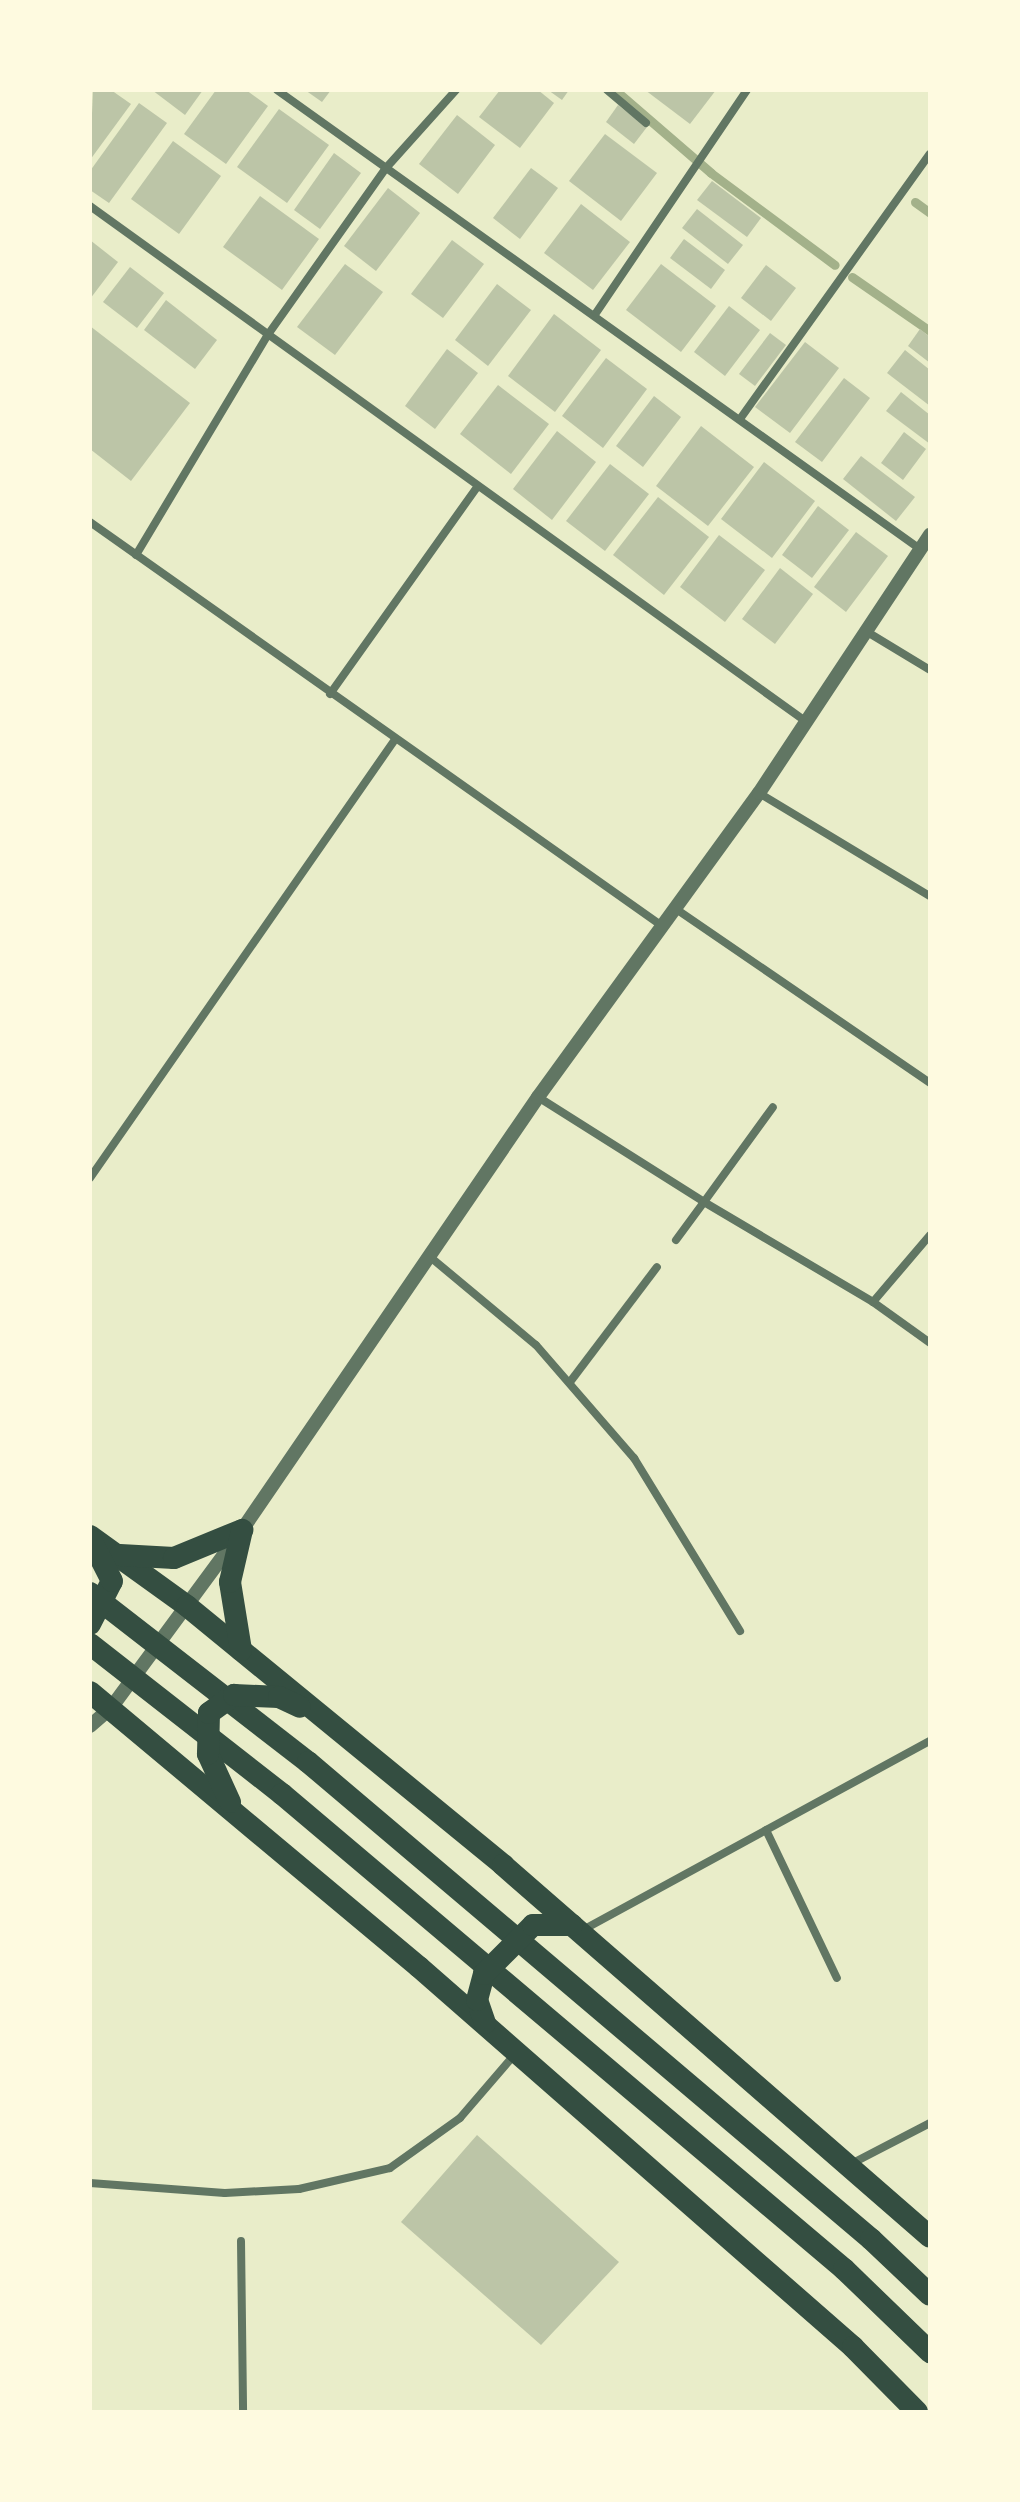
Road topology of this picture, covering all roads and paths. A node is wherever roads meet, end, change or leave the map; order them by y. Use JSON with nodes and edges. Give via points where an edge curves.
{"nodes":[{"id":1,"x":277,"y":90,"type":"edge"},
{"id":2,"x":456,"y":90,"type":"edge"},
{"id":3,"x":607,"y":90,"type":"edge"},
{"id":4,"x":747,"y":90,"type":"edge"},
{"id":5,"x":646,"y":123,"type":"dead end"},
{"id":6,"x":930,"y":154,"type":"edge"},
{"id":7,"x":386,"y":168,"type":"junction"},
{"id":8,"x":90,"y":206,"type":"edge"},
{"id":9,"x":596,"y":313,"type":"junction"},
{"id":10,"x":267,"y":336,"type":"junction"},
{"id":11,"x":740,"y":419,"type":"junction"},
{"id":12,"x":477,"y":487,"type":"junction"},
{"id":13,"x":90,"y":522,"type":"edge"},
{"id":14,"x":930,"y":535,"type":"edge"},
{"id":15,"x":920,"y":549,"type":"junction"},
{"id":16,"x":136,"y":555,"type":"junction"},
{"id":17,"x":863,"y":629,"type":"junction"},
{"id":18,"x":930,"y":670,"type":"edge"},
{"id":19,"x":330,"y":694,"type":"junction"},
{"id":20,"x":805,"y":721,"type":"junction"},
{"id":21,"x":394,"y":741,"type":"junction"},
{"id":22,"x":759,"y":793,"type":"junction"},
{"id":23,"x":930,"y":896,"type":"edge"},
{"id":24,"x":676,"y":909,"type":"junction"},
{"id":25,"x":662,"y":926,"type":"junction"},
{"id":26,"x":930,"y":1083,"type":"edge"},
{"id":27,"x":538,"y":1097,"type":"junction"},
{"id":28,"x":773,"y":1107,"type":"dead end"},
{"id":29,"x":90,"y":1178,"type":"edge"},
{"id":30,"x":704,"y":1202,"type":"junction"},
{"id":31,"x":930,"y":1235,"type":"edge"},
{"id":32,"x":676,"y":1240,"type":"dead end"},
{"id":33,"x":429,"y":1256,"type":"junction"},
{"id":34,"x":657,"y":1267,"type":"dead end"},
{"id":35,"x":873,"y":1302,"type":"junction"},
{"id":36,"x":930,"y":1343,"type":"edge"},
{"id":37,"x":570,"y":1382,"type":"junction"},
{"id":38,"x":242,"y":1530,"type":"junction"},
{"id":39,"x":90,"y":1537,"type":"edge"},
{"id":40,"x":115,"y":1554,"type":"junction"},
{"id":41,"x":90,"y":1593,"type":"edge"},
{"id":42,"x":190,"y":1601,"type":"junction"},
{"id":43,"x":90,"y":1624,"type":"edge"},
{"id":44,"x":740,"y":1631,"type":"dead end"},
{"id":45,"x":90,"y":1644,"type":"edge"},
{"id":46,"x":241,"y":1650,"type":"junction"},
{"id":47,"x":90,"y":1692,"type":"edge"},
{"id":48,"x":111,"y":1708,"type":"junction"},
{"id":49,"x":325,"y":1719,"type":"junction"},
{"id":50,"x":90,"y":1726,"type":"edge"},
{"id":51,"x":930,"y":1741,"type":"edge"},
{"id":52,"x":231,"y":1808,"type":"junction"},
{"id":53,"x":766,"y":1830,"type":"junction"},
{"id":54,"x":576,"y":1928,"type":"junction"},
{"id":55,"x":837,"y":1978,"type":"dead end"},
{"id":56,"x":486,"y":2025,"type":"junction"},
{"id":57,"x":517,"y":2052,"type":"junction"},
{"id":58,"x":930,"y":2123,"type":"edge"},
{"id":59,"x":849,"y":2166,"type":"junction"},
{"id":60,"x":90,"y":2183,"type":"edge"},
{"id":61,"x":929,"y":2233,"type":"edge"},
{"id":62,"x":241,"y":2241,"type":"dead end"},
{"id":63,"x":930,"y":2295,"type":"edge"},
{"id":64,"x":930,"y":2352,"type":"edge"},
{"id":65,"x":243,"y":2412,"type":"edge"},
{"id":66,"x":917,"y":2412,"type":"edge"}],
"edges":[{"from":1,"to":7,"type":"street"},
{"from":2,"to":7,"type":"street"},
{"from":3,"to":5,"type":"street"},
{"from":4,"to":9,"type":"street"},
{"from":6,"to":11,"type":"street"},
{"from":7,"to":9,"type":"street"},
{"from":7,"to":10,"type":"street"},
{"from":8,"to":10,"type":"street"},
{"from":9,"to":11,"type":"street"},
{"from":10,"to":12,"type":"street"},
{"from":10,"to":16,"type":"street"},
{"from":11,"to":15,"type":"street"},
{"from":12,"to":19,"type":"street"},
{"from":12,"to":20,"type":"street"},
{"from":13,"to":16,"type":"street"},
{"from":14,"to":15,"type":"street"},
{"from":15,"to":17,"type":"street"},
{"from":16,"to":19,"type":"street"},
{"from":17,"to":18,"type":"street"},
{"from":17,"to":20,"type":"street"},
{"from":19,"to":21,"type":"street"},
{"from":20,"to":22,"type":"street"},
{"from":21,"to":25,"type":"street"},
{"from":21,"to":29,"type":"street"},
{"from":22,"to":23,"type":"street"},
{"from":22,"to":24,"type":"street"},
{"from":24,"to":25,"type":"street"},
{"from":24,"to":26,"type":"street"},
{"from":25,"to":27,"type":"street"},
{"from":27,"to":30,"type":"street"},
{"from":27,"to":33,"type":"street"},
{"from":28,"to":30,"type":"street"},
{"from":30,"to":32,"type":"street"},
{"from":30,"to":35,"type":"street"},
{"from":31,"to":35,"type":"street"},
{"from":33,"to":37,"type":"street","via":[[536,1345]]},
{"from":33,"to":38,"type":"street"},
{"from":34,"to":37,"type":"street"},
{"from":35,"to":36,"type":"street"},
{"from":37,"to":44,"type":"street","via":[[634,1458]]},
{"from":38,"to":40,"type":"highway","via":[[174,1558]]},
{"from":38,"to":42,"type":"street"},
{"from":38,"to":46,"type":"highway","via":[[230,1582]]},
{"from":39,"to":40,"type":"highway"},
{"from":39,"to":43,"type":"highway","via":[[112,1581]]},
{"from":40,"to":42,"type":"highway"},
{"from":41,"to":63,"type":"highway","via":[[308,1762]]},
{"from":42,"to":46,"type":"highway"},
{"from":42,"to":48,"type":"street"},
{"from":45,"to":64,"type":"highway","via":[[282,1794],[599,2061],[844,2269]]},
{"from":46,"to":49,"type":"highway"},
{"from":47,"to":48,"type":"highway"},
{"from":48,"to":50,"type":"street"},
{"from":48,"to":52,"type":"highway"},
{"from":49,"to":52,"type":"highway","via":[[265,1696],[234,1695],[209,1713],[208,1754]]},
{"from":49,"to":54,"type":"highway"},
{"from":51,"to":53,"type":"street"},
{"from":52,"to":56,"type":"highway"},
{"from":53,"to":54,"type":"street"},
{"from":53,"to":55,"type":"street"},
{"from":54,"to":56,"type":"highway","via":[[533,1925],[484,1974],[477,2000]]},
{"from":54,"to":59,"type":"highway"},
{"from":56,"to":57,"type":"highway"},
{"from":57,"to":60,"type":"street","via":[[460,2118],[390,2168],[299,2189],[225,2193]]},
{"from":57,"to":66,"type":"highway","via":[[853,2347]]},
{"from":58,"to":59,"type":"street"},
{"from":59,"to":61,"type":"highway"},
{"from":62,"to":65,"type":"street"}]}
